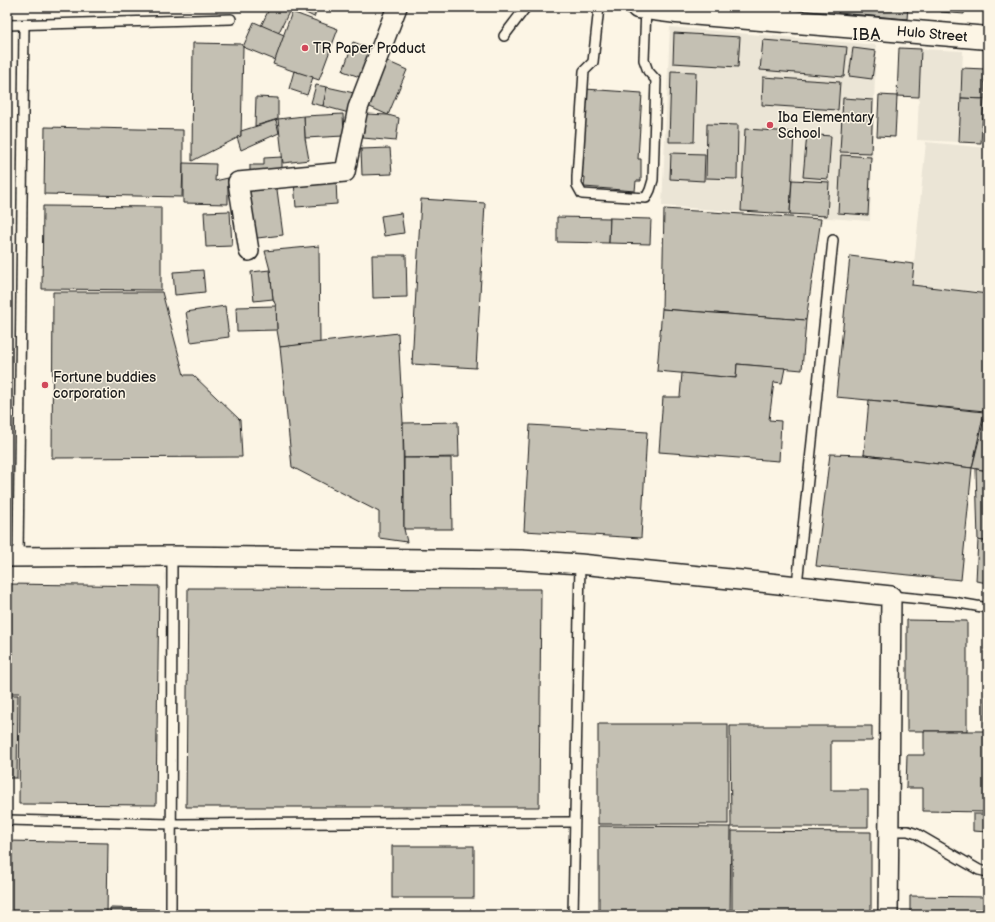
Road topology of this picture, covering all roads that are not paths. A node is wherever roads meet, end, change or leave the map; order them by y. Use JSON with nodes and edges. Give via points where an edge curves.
{"nodes":[{"id":1,"x":397,"y":7,"type":"edge"},
{"id":2,"x":526,"y":7,"type":"edge"},
{"id":3,"x":599,"y":7,"type":"edge"},
{"id":4,"x":642,"y":8,"type":"edge"},
{"id":5,"x":677,"y":10,"type":"edge"},
{"id":6,"x":231,"y":19,"type":"dead end"},
{"id":7,"x":7,"y":25,"type":"edge"},
{"id":8,"x":24,"y":26,"type":"junction"},
{"id":9,"x":504,"y":36,"type":"dead end"},
{"id":10,"x":988,"y":38,"type":"edge"},
{"id":11,"x":833,"y":240,"type":"dead end"},
{"id":12,"x":249,"y":252,"type":"dead end"},
{"id":13,"x":172,"y":556,"type":"junction"},
{"id":14,"x":13,"y":557,"type":"edge"},
{"id":15,"x":580,"y":564,"type":"junction"},
{"id":16,"x":797,"y":585,"type":"junction"},
{"id":17,"x":892,"y":596,"type":"junction"},
{"id":18,"x":988,"y":608,"type":"edge"},
{"id":19,"x":7,"y":820,"type":"edge"},
{"id":20,"x":574,"y":822,"type":"junction"},
{"id":21,"x":171,"y":824,"type":"junction"},
{"id":22,"x":889,"y":831,"type":"junction"},
{"id":23,"x":988,"y":872,"type":"edge"},
{"id":24,"x":171,"y":915,"type":"edge"},
{"id":25,"x":573,"y":915,"type":"edge"},
{"id":26,"x":888,"y":915,"type":"edge"}],
"edges":[{"from":1,"to":12,"type":"street","via":[[358,108],[345,172],[238,182]]},
{"from":2,"to":9,"type":"lane"},
{"from":3,"to":4,"type":"lane","via":[[593,62],[584,71],[578,185],[582,194],[646,198],[653,180],[656,80],[648,71],[644,60]]},
{"from":4,"to":5,"type":"street","name":"Hulo Street"},
{"from":5,"to":10,"type":"street","name":"Hulo Street"},
{"from":6,"to":8,"type":"lane"},
{"from":7,"to":8,"type":"lane"},
{"from":8,"to":14,"type":"lane"},
{"from":11,"to":16,"type":"lane"},
{"from":13,"to":14,"type":"street"},
{"from":13,"to":15,"type":"street","via":[[521,560]]},
{"from":13,"to":21,"type":"lane"},
{"from":15,"to":16,"type":"street"},
{"from":15,"to":20,"type":"lane"},
{"from":16,"to":17,"type":"street"},
{"from":17,"to":18,"type":"lane"},
{"from":17,"to":22,"type":"street"},
{"from":19,"to":21,"type":"lane"},
{"from":20,"to":21,"type":"lane"},
{"from":20,"to":25,"type":"lane"},
{"from":21,"to":24,"type":"lane"},
{"from":22,"to":23,"type":"lane","via":[[908,831],[917,834],[978,870]]},
{"from":22,"to":26,"type":"street"}]}
